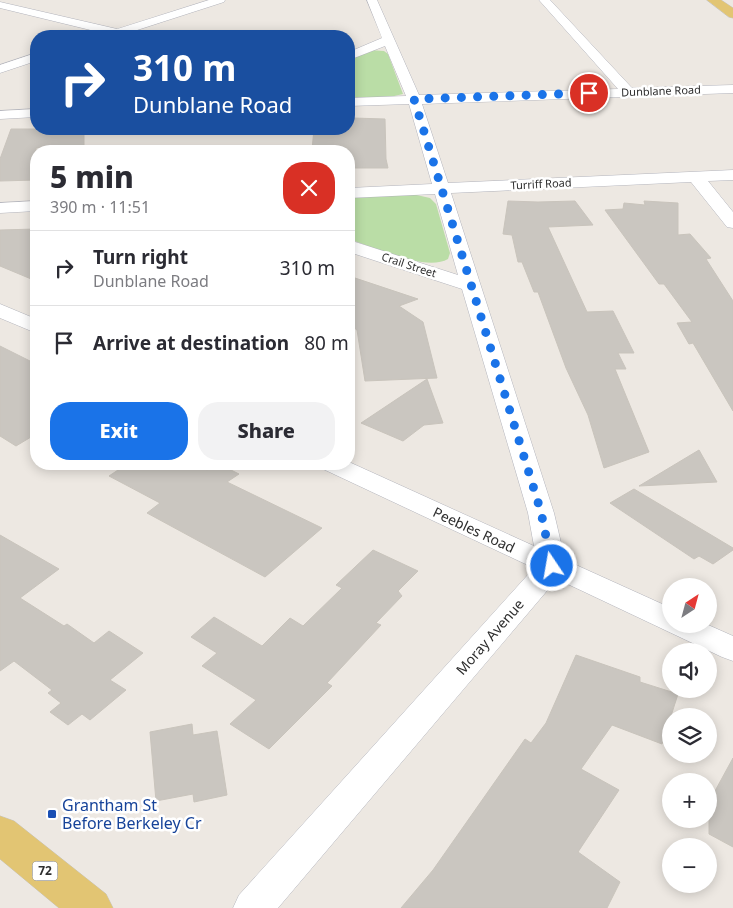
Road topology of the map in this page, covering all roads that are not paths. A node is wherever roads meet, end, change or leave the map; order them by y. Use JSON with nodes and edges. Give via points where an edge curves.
{"nodes":[{"id":1,"x":220,"y":0,"type":"edge"},
{"id":2,"x":372,"y":0,"type":"edge"},
{"id":3,"x":544,"y":0,"type":"edge"},
{"id":4,"x":713,"y":0,"type":"edge"},
{"id":5,"x":0,"y":5,"type":"edge"},
{"id":6,"x":731,"y":10,"type":"edge"},
{"id":7,"x":108,"y":30,"type":"edge"},
{"id":8,"x":123,"y":30,"type":"edge"},
{"id":9,"x":388,"y":40,"type":"junction"},
{"id":10,"x":355,"y":54,"type":"edge"},
{"id":11,"x":30,"y":59,"type":"edge"},
{"id":12,"x":0,"y":68,"type":"edge"},
{"id":13,"x":733,"y":89,"type":"edge"},
{"id":14,"x":628,"y":92,"type":"junction"},
{"id":15,"x":414,"y":99,"type":"junction"},
{"id":16,"x":355,"y":102,"type":"edge"},
{"id":17,"x":30,"y":113,"type":"edge"},
{"id":18,"x":0,"y":115,"type":"edge"},
{"id":19,"x":733,"y":175,"type":"edge"},
{"id":20,"x":695,"y":176,"type":"junction"},
{"id":21,"x":441,"y":189,"type":"junction"},
{"id":22,"x":355,"y":193,"type":"edge"},
{"id":23,"x":30,"y":206,"type":"edge"},
{"id":24,"x":0,"y":208,"type":"edge"},
{"id":25,"x":733,"y":223,"type":"edge"},
{"id":26,"x":355,"y":248,"type":"edge"},
{"id":27,"x":470,"y":285,"type":"junction"},
{"id":28,"x":0,"y":310,"type":"edge"},
{"id":29,"x":30,"y":323,"type":"edge"},
{"id":30,"x":345,"y":470,"type":"edge"},
{"id":31,"x":552,"y":566,"type":"junction"},
{"id":32,"x":662,"y":616,"type":"edge"},
{"id":33,"x":699,"y":633,"type":"edge"},
{"id":34,"x":733,"y":648,"type":"edge"},
{"id":35,"x":0,"y":834,"type":"edge"},
{"id":36,"x":91,"y":908,"type":"edge"},
{"id":37,"x":253,"y":908,"type":"edge"}],
"edges":[{"from":1,"to":8,"type":"street"},
{"from":2,"to":9,"type":"street"},
{"from":3,"to":14,"type":"street"},
{"from":4,"to":6,"type":"main road"},
{"from":5,"to":7,"type":"street"},
{"from":9,"to":10,"type":"street"},
{"from":9,"to":15,"type":"street"},
{"from":11,"to":12,"type":"street"},
{"from":13,"to":14,"type":"street","name":"Dunblane Road"},
{"from":14,"to":15,"type":"street","name":"Dunblane Road"},
{"from":15,"to":16,"type":"street","name":"Dunblane Road"},
{"from":15,"to":21,"type":"street"},
{"from":17,"to":18,"type":"street"},
{"from":19,"to":20,"type":"street","name":"Turriff Road"},
{"from":20,"to":21,"type":"street","name":"Turriff Road"},
{"from":20,"to":25,"type":"street"},
{"from":21,"to":22,"type":"street","name":"Turriff Road"},
{"from":21,"to":27,"type":"street"},
{"from":23,"to":24,"type":"street"},
{"from":26,"to":27,"type":"street","name":"Crail Street"},
{"from":27,"to":31,"type":"street","via":[[541,512]]},
{"from":28,"to":29,"type":"street"},
{"from":30,"to":31,"type":"street","name":"Peebles Road"},
{"from":31,"to":32,"type":"street","name":"Peebles Road"},
{"from":31,"to":37,"type":"street","name":"Moray Avenue"},
{"from":33,"to":34,"type":"street"},
{"from":35,"to":36,"type":"main road","number":"72"}]}
